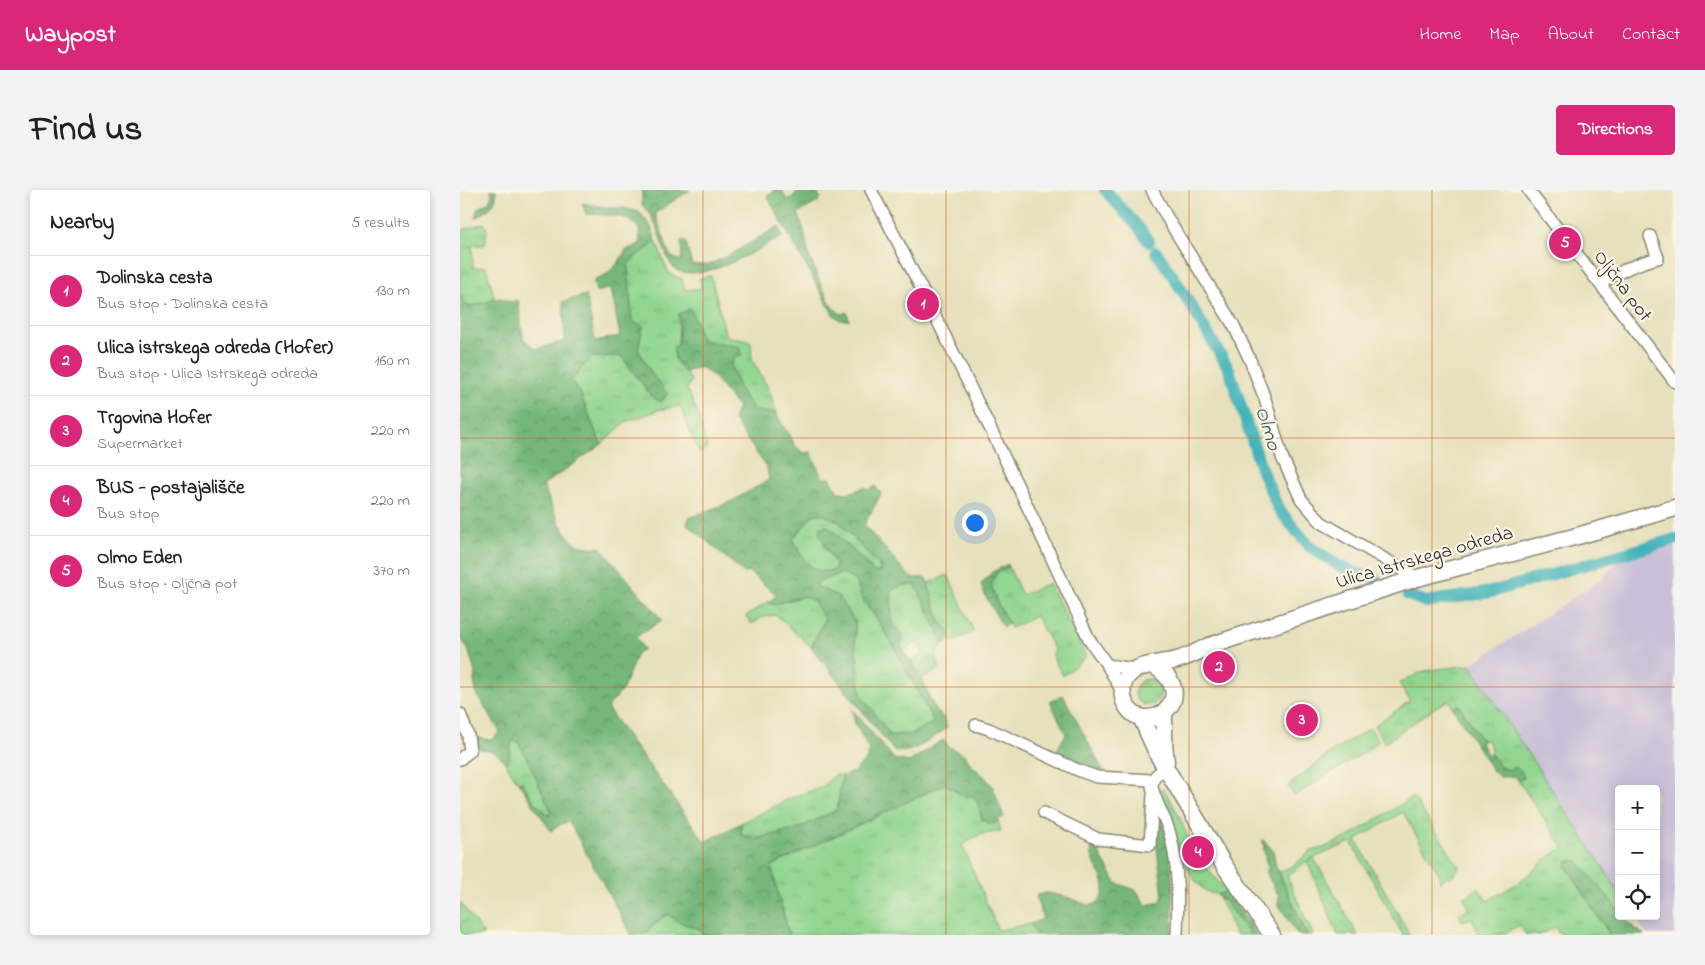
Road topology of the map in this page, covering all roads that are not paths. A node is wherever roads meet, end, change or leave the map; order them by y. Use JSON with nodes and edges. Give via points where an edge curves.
{"nodes":[{"id":1,"x":871,"y":190,"type":"edge"},
{"id":2,"x":1152,"y":190,"type":"edge"},
{"id":3,"x":1528,"y":190,"type":"edge"},
{"id":4,"x":1650,"y":236,"type":"dead end"},
{"id":5,"x":1600,"y":284,"type":"junction"},
{"id":6,"x":1674,"y":380,"type":"edge"},
{"id":7,"x":1675,"y":508,"type":"edge"},
{"id":8,"x":1417,"y":578,"type":"junction"},
{"id":9,"x":1189,"y":656,"type":"junction"},
{"id":10,"x":1107,"y":665,"type":"junction"},
{"id":11,"x":1154,"y":665,"type":"junction"},
{"id":12,"x":1135,"y":669,"type":"junction"},
{"id":13,"x":1172,"y":682,"type":"junction"},
{"id":14,"x":1122,"y":691,"type":"junction"},
{"id":15,"x":1164,"y":712,"type":"junction"},
{"id":16,"x":460,"y":714,"type":"edge"},
{"id":17,"x":1141,"y":717,"type":"junction"},
{"id":18,"x":976,"y":725,"type":"dead end"},
{"id":19,"x":460,"y":760,"type":"edge"},
{"id":20,"x":1167,"y":769,"type":"junction"},
{"id":21,"x":1153,"y":785,"type":"junction"},
{"id":22,"x":1044,"y":813,"type":"dead end"},
{"id":23,"x":1177,"y":935,"type":"edge"},
{"id":24,"x":1272,"y":935,"type":"edge"}],
"edges":[{"from":1,"to":10,"type":"street","via":[[1008,463],[1089,639]]},
{"from":2,"to":8,"type":"street","via":[[1238,334],[1300,499],[1321,522]]},
{"from":3,"to":5,"type":"street","name":"Oljčna pot"},
{"from":4,"to":5,"type":"street","via":[[1658,258],[1622,270]]},
{"from":5,"to":6,"type":"street","name":"Oljčna pot"},
{"from":7,"to":8,"type":"street","name":"Ulica Istrskega odreda"},
{"from":8,"to":9,"type":"street","name":"Ulica Istrskega odreda","via":[[1209,646]]},
{"from":9,"to":11,"type":"street"},
{"from":9,"to":13,"type":"street"},
{"from":10,"to":12,"type":"street"},
{"from":10,"to":14,"type":"street"},
{"from":11,"to":12,"type":"street"},
{"from":11,"to":13,"type":"street"},
{"from":12,"to":14,"type":"street","via":[[1128,675]]},
{"from":13,"to":15,"type":"street","via":[[1173,698]]},
{"from":14,"to":17,"type":"street","via":[[1127,708]]},
{"from":15,"to":17,"type":"street","via":[[1149,718]]},
{"from":15,"to":20,"type":"street"},
{"from":16,"to":19,"type":"street","via":[[470,752]]},
{"from":17,"to":20,"type":"street"},
{"from":18,"to":21,"type":"street","via":[[1097,777]]},
{"from":20,"to":21,"type":"street","via":[[1155,775]]},
{"from":20,"to":24,"type":"street","via":[[1224,865]]},
{"from":21,"to":22,"type":"street","via":[[1150,845],[1098,839]]},
{"from":21,"to":23,"type":"street","via":[[1170,832],[1177,864]]}]}
